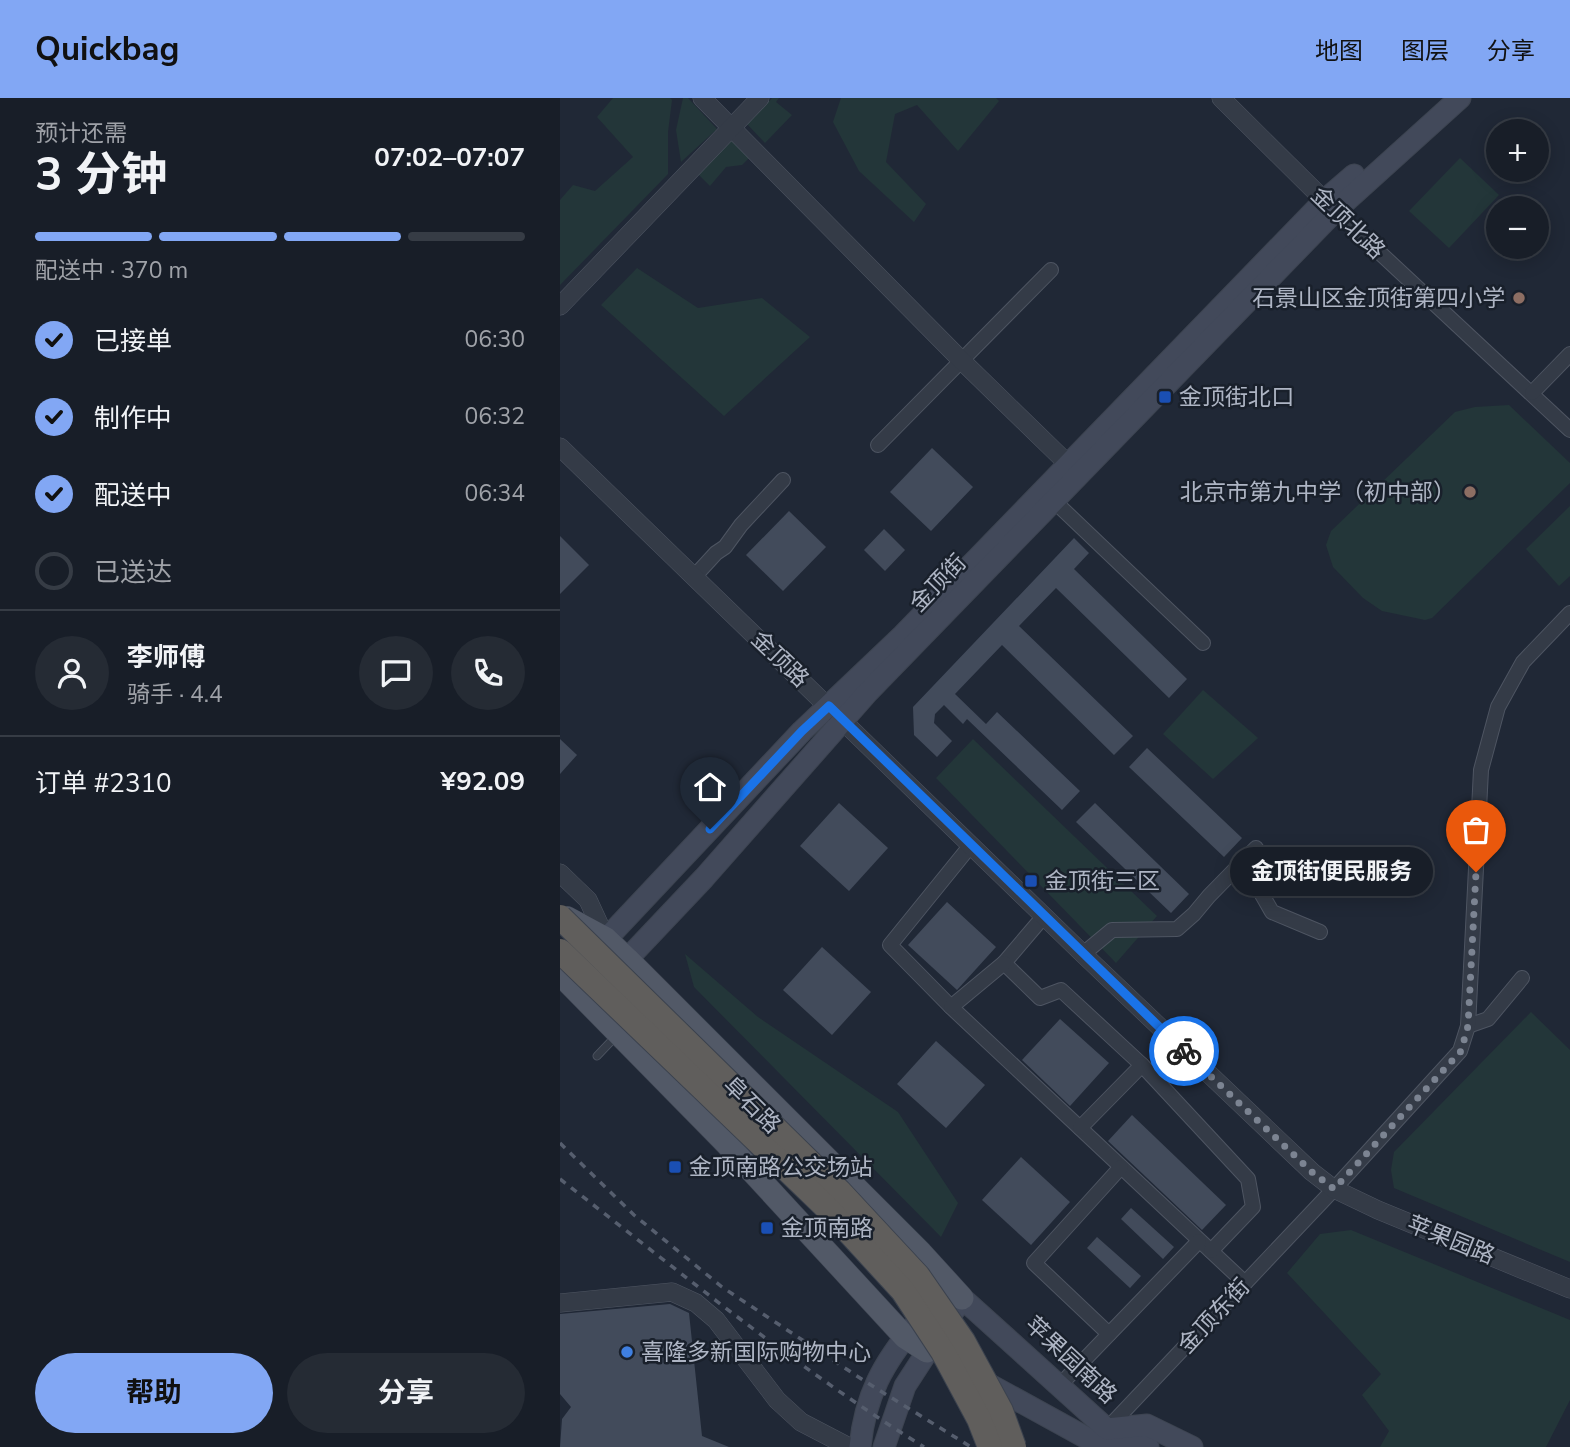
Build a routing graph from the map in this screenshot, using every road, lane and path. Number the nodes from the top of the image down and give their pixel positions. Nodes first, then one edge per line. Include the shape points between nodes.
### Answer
1 (702, 98) edge
2 (760, 98) edge
3 (1221, 98) edge
4 (1439, 98) edge
5 (1460, 98) edge
6 (732, 127) junction
7 (1330, 206) junction
8 (1051, 270) dead end
9 (560, 306) edge
10 (1570, 354) edge
11 (961, 360) junction
12 (1532, 393) junction
13 (1570, 430) edge
14 (878, 445) dead end
15 (560, 447) edge
16 (1069, 465) junction
17 (783, 480) dead end
18 (1054, 501) junction
19 (694, 577) junction
20 (1570, 613) edge
21 (1203, 642) dead end
22 (836, 713) junction
23 (971, 845) junction
24 (560, 873) edge
25 (560, 900) edge
26 (560, 911) edge
27 (1044, 916) junction
28 (560, 917) edge
29 (1320, 932) dead end
30 (560, 951) edge
31 (613, 953) junction
32 (1083, 954) junction
33 (1004, 963) junction
34 (563, 975) edge
35 (1522, 978) dead end
36 (668, 999) junction
37 (587, 1001) junction
38 (951, 1007) junction
39 (1468, 1026) junction
40 (623, 1037) junction
41 (597, 1056) dead end
42 (1142, 1065) junction
43 (1080, 1128) junction
44 (1121, 1167) junction
45 (1334, 1189) junction
46 (1199, 1241) junction
47 (1210, 1251) junction
48 (1245, 1283) junction
49 (1570, 1289) edge
50 (956, 1291) junction
51 (560, 1303) edge
52 (1109, 1334) junction
53 (905, 1337) junction
54 (927, 1351) junction
55 (1060, 1385) junction
56 (1101, 1436) junction
57 (849, 1447) edge
58 (860, 1447) edge
59 (884, 1447) edge
60 (990, 1447) edge
61 (1014, 1447) edge
62 (1148, 1447) edge
63 (1192, 1447) edge

1 - 6 street
2 - 6 street
3 - 7 street, 金顶北路
4 - 7 main road
5 - 7 main road
6 - 9 street
6 - 11 street
7 - 12 street, 金顶北路
7 - 16 main road, 金顶街
7 - 18 main road, 金顶街
8 - 11 street
10 - 12 street
11 - 14 street
11 - 16 street
12 - 13 street, 金顶北路
15 - 19 street, 金顶路
16 - 22 main road, 金顶街 via 903,635
17 - 19 street
18 - 21 street
18 - 22 main road, 金顶街 via 868,692
19 - 22 street, 金顶路
20 - 39 street, 金顶东街 via 1523,662 1498,707 1481,770
22 - 23 street, 金顶路
22 - 31 main road, 金顶街 via 704,878
22 - 31 main road, 金顶街 via 802,731
23 - 27 street, 金顶路
23 - 38 street via 890,945
24 - 31 street via 588,900
25 - 31 highway, bridge
26 - 31 main road
27 - 32 street, 金顶路
27 - 33 street
28 - 31 highway, 阜石路, bridge
29 - 32 street via 1272,912 1252,866 1256,848 1177,929 1112,930
30 - 60 highway, 阜石路, bridge via 826,1207 903,1291 943,1352
31 - 34 main road, 金顶街
31 - 36 main road
31 - 37 main road, 金顶街
31 - 61 highway, 阜石路, bridge via 918,1276 963,1341 1001,1411
32 - 45 street, 金顶路
33 - 38 street
33 - 42 street via 1040,998 1060,990
34 - 37 main road
35 - 39 street via 1488,1019
36 - 40 street
36 - 50 main road
37 - 40 main road
38 - 43 street
39 - 45 street, 金顶东街 via 1461,1051
40 - 41 lane
40 - 53 main road
42 - 43 street
42 - 47 street via 1248,1179 1253,1207
43 - 44 street
44 - 46 street
44 - 52 street via 1034,1263
45 - 48 street, 金顶东街
45 - 49 street, 苹果园路
46 - 47 street
46 - 52 street
47 - 48 street
48 - 56 street, 金顶东街
50 - 53 main road
50 - 54 main road
50 - 55 main road, 苹果园南路
51 - 57 street via 672,1292 696,1303 716,1320 777,1400 801,1422
52 - 55 street
53 - 54 main road
53 - 58 main road via 879,1374 867,1406
54 - 56 main road, 苹果园南路
54 - 59 main road via 905,1386
55 - 56 main road, 苹果园南路
56 - 62 main road, 苹果园南路
56 - 63 main road, 苹果园南路 via 1147,1425

